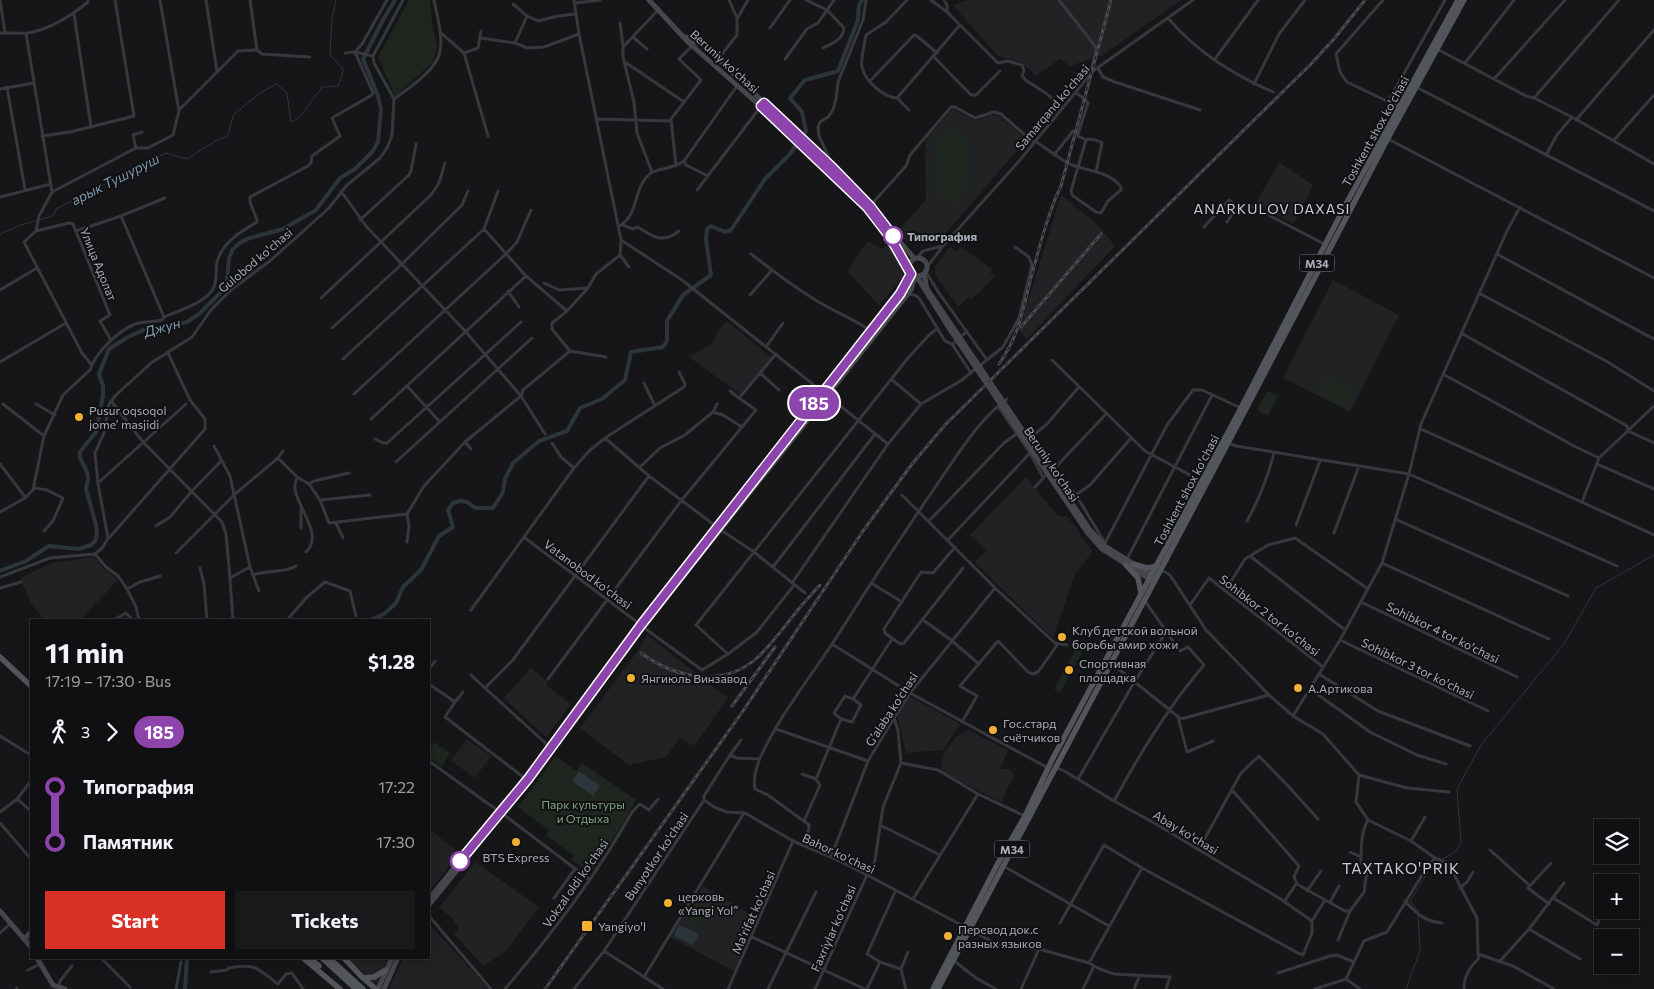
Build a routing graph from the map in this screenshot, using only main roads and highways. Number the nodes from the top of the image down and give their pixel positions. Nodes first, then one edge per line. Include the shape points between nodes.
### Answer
1 (649, 0) edge
2 (653, 0) edge
3 (1458, 0) edge
4 (1464, 0) edge
5 (659, 10) junction
6 (700, 44) junction
7 (691, 46) junction
8 (1426, 64) junction
9 (724, 65) junction
10 (720, 71) junction
11 (762, 105) junction
12 (832, 169) junction
13 (916, 258) junction
14 (908, 268) junction
15 (926, 271) junction
16 (914, 275) junction
17 (909, 292) junction
18 (925, 293) junction
19 (951, 327) junction
20 (825, 394) junction
21 (1128, 563) junction
22 (1159, 568) junction
23 (1153, 578) junction
24 (1142, 598) junction
25 (1116, 648) junction
26 (0, 657) edge
27 (30, 685) edge
28 (552, 749) junction
29 (1051, 768) junction
30 (502, 813) junction
31 (1000, 864) junction
32 (430, 897) edge
33 (430, 904) edge
34 (0, 911) edge
35 (967, 929) junction
36 (30, 933) edge
37 (25, 938) junction
38 (30, 946) edge
39 (38, 959) edge
40 (304, 959) edge
41 (310, 959) edge
42 (323, 959) edge
43 (330, 959) edge
44 (341, 959) edge
45 (345, 959) edge
46 (392, 959) edge
47 (398, 959) edge
48 (386, 970) junction
49 (363, 978) junction
50 (58, 988) edge
51 (65, 989) edge
52 (340, 989) edge
53 (345, 989) edge
54 (356, 989) edge
55 (363, 989) edge
56 (370, 989) edge
57 (377, 989) edge
58 (384, 989) edge
59 (933, 989) edge
60 (938, 989) edge

1 - 5 main road, Beruniy ko'chasi
2 - 5 main road, Beruniy ko'chasi
3 - 8 main road, Toshkent shox ko'chasi / M34
4 - 8 main road, Toshkent shox ko'chasi / M34
5 - 6 main road, Beruniy ko'chasi via 686,37
5 - 7 main road, Beruniy ko'chasi
6 - 7 main road
6 - 9 main road, Beruniy ko'chasi
7 - 10 main road, Beruniy ko'chasi
8 - 22 main road, Toshkent shox ko'chasi / M34
8 - 22 main road, Toshkent shox ko'chasi / M34 via 1346,204
9 - 10 main road via 725,71
9 - 11 main road, Beruniy ko'chasi
10 - 11 main road, Beruniy ko'chasi
11 - 12 main road, Beruniy ko'chasi
12 - 13 main road, Beruniy ko'chasi
12 - 14 main road, Beruniy ko'chasi via 867,207
13 - 14 main road
13 - 15 main road, Beruniy ko'chasi via 925,262
14 - 16 main road, Beruniy ko'chasi
15 - 16 main road
15 - 19 main road, Beruniy ko'chasi via 927,289
16 - 17 main road
16 - 18 main road, Beruniy ko'chasi
16 - 20 main road
17 - 18 main road via 918,290
17 - 20 main road
18 - 19 main road, Beruniy ko'chasi
19 - 21 main road, Beruniy ko'chasi via 1101,545
20 - 28 main road via 642,626
21 - 22 main road
21 - 23 main road, Beruniy ko'chasi
21 - 24 main road via 1140,580
22 - 23 main road, Toshkent shox ko'chasi / M34
23 - 24 main road, Toshkent shox ko'chasi / M34
24 - 25 main road, Toshkent shox ko'chasi / M34
25 - 29 main road, Toshkent shox ko'chasi / M34
25 - 29 main road, Toshkent shox ko'chasi / M34 via 1111,663
26 - 27 main road
28 - 30 main road
28 - 30 main road
29 - 31 main road, Toshkent shox ko'chasi / M34
29 - 31 main road, Toshkent shox ko'chasi / M34 via 1030,818
30 - 32 main road
30 - 33 main road
31 - 35 main road, Toshkent shox ko'chasi / M34
34 - 37 main road
35 - 59 main road, Toshkent shox ko'chasi / M34
35 - 60 main road, Toshkent shox ko'chasi / M34
36 - 37 main road
37 - 38 main road
39 - 50 main road
40 - 52 main road
41 - 53 main road
42 - 54 main road
43 - 55 main road
44 - 56 main road
45 - 49 main road
46 - 48 main road
47 - 58 main road
48 - 49 main road via 374,977
48 - 57 main road
49 - 57 main road
50 - 51 main road

